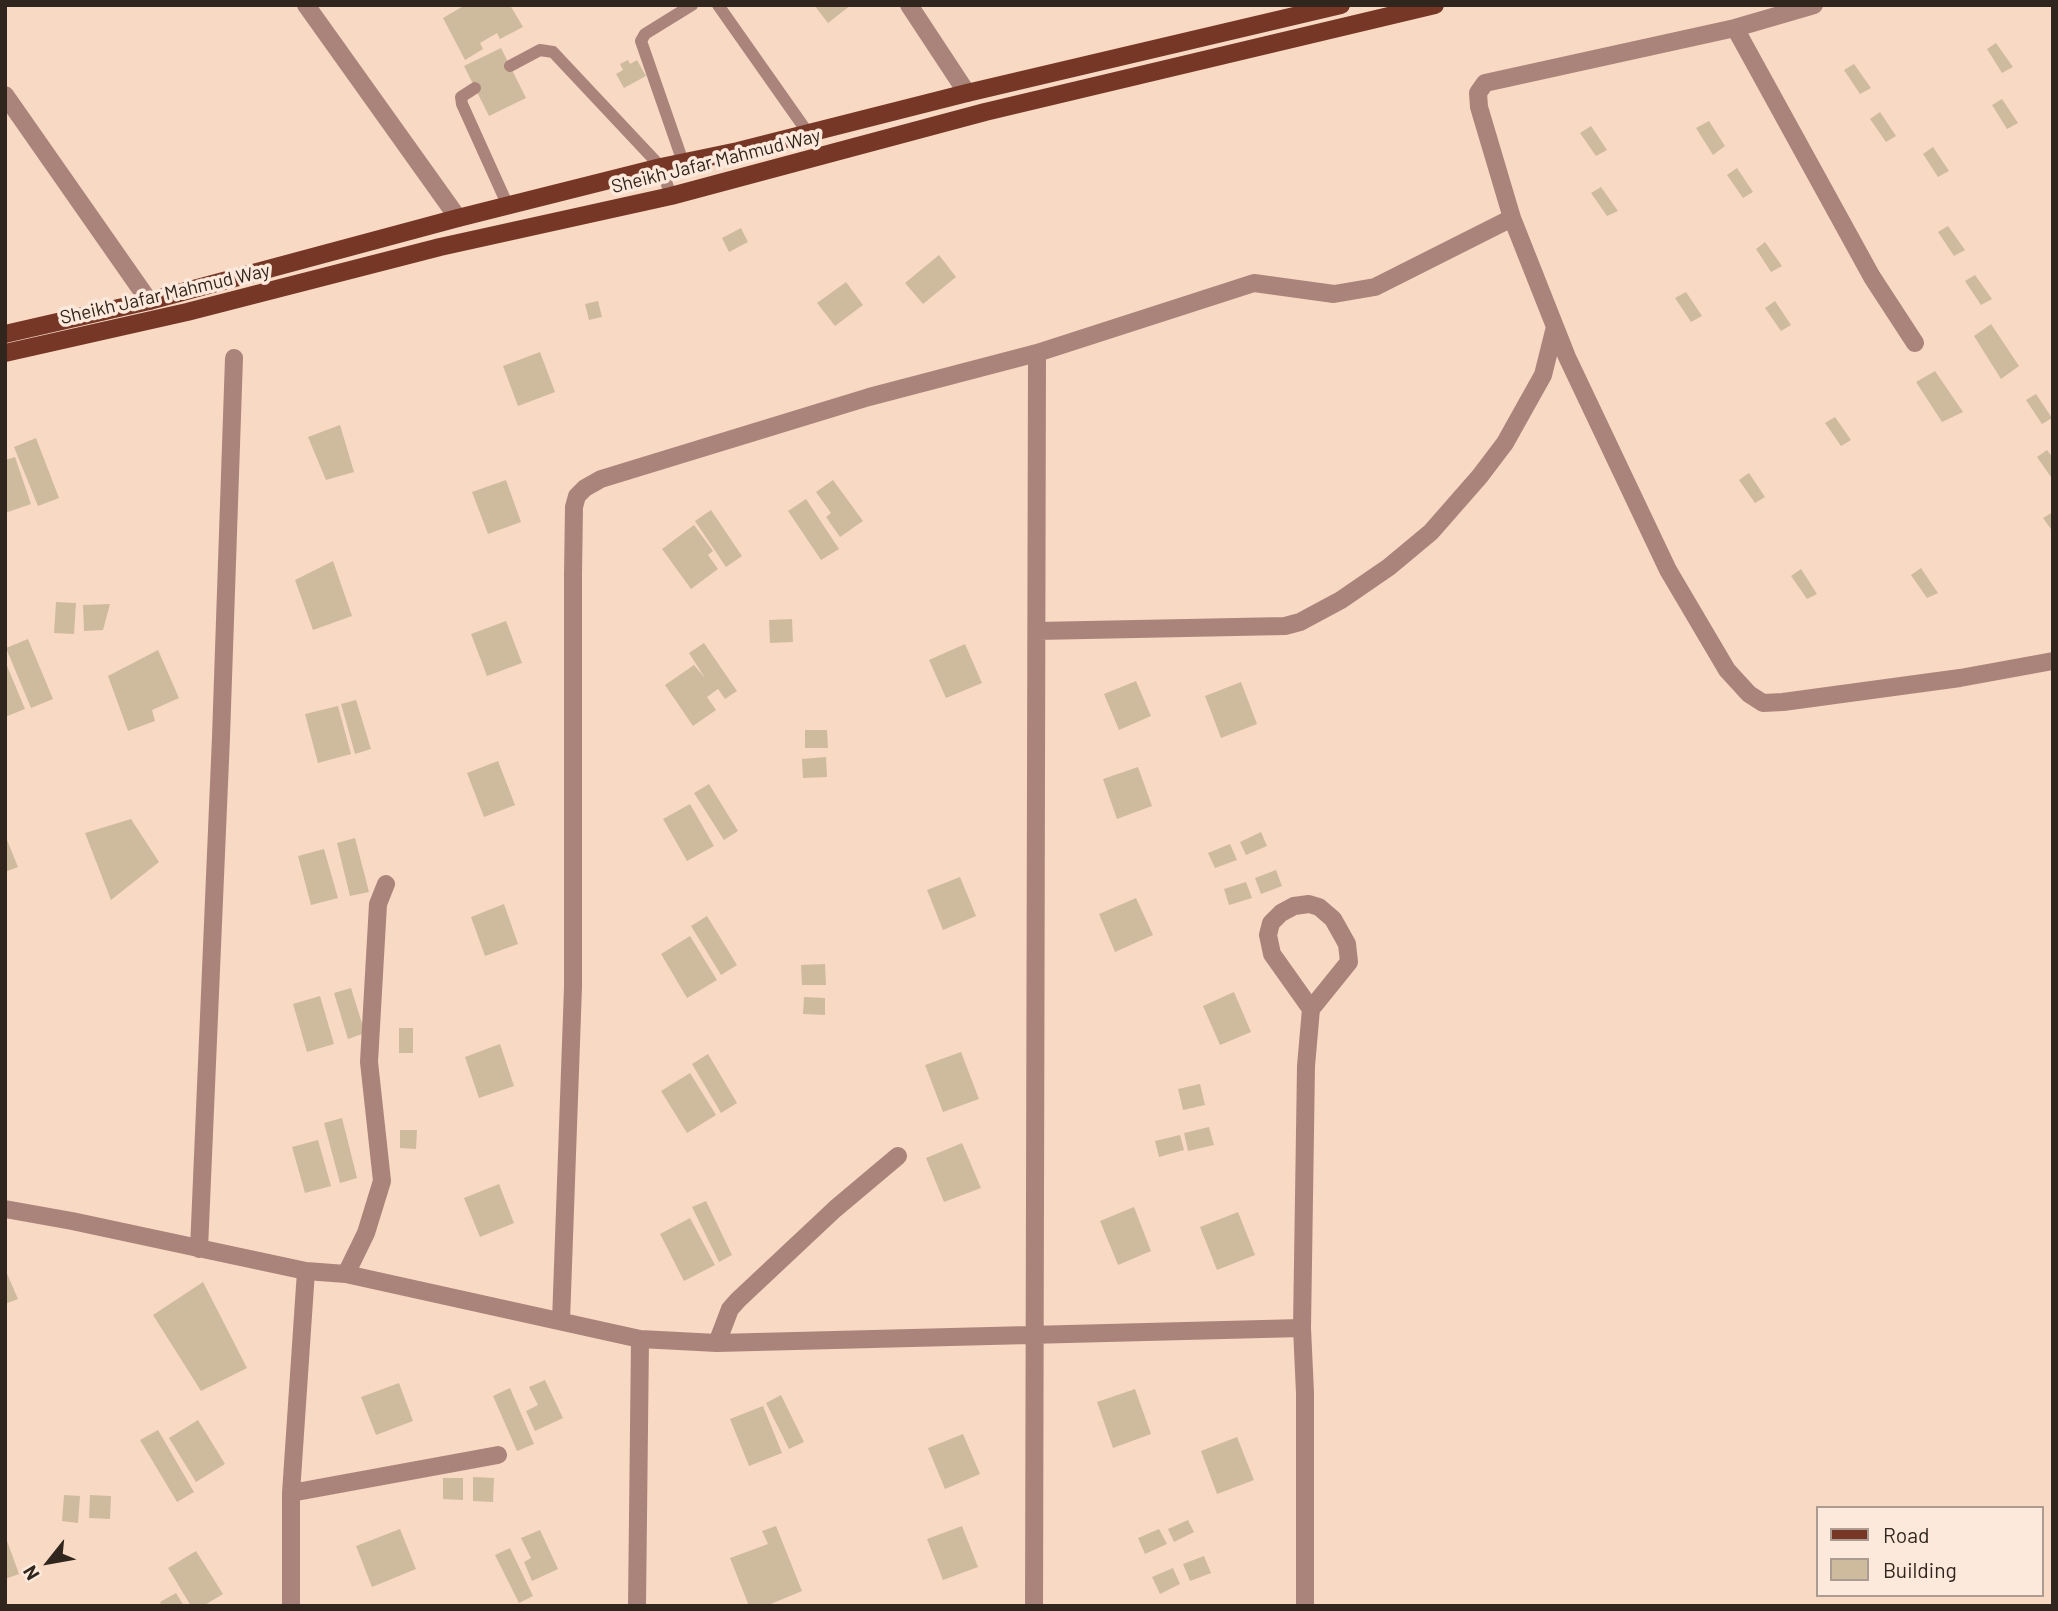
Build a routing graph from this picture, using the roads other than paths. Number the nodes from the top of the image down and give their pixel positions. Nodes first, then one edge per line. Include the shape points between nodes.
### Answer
1 (306, 5) edge
2 (692, 5) edge
3 (718, 5) edge
4 (909, 5) edge
5 (1341, 5) edge
6 (1436, 5) edge
7 (1814, 5) edge
8 (1735, 27) junction
9 (510, 65) dead end
10 (475, 88) dead end
11 (967, 93) junction
12 (5, 95) edge
13 (808, 133) junction
14 (683, 162) junction
15 (661, 167) junction
16 (671, 196) junction
17 (508, 206) junction
18 (458, 218) junction
19 (1511, 218) junction
20 (149, 301) junction
21 (1555, 327) junction
22 (5, 334) edge
23 (1915, 343) dead end
24 (1037, 353) junction
25 (5, 354) edge
26 (234, 358) dead end
27 (1037, 631) junction
28 (2053, 661) edge
29 (386, 884) dead end
30 (1311, 1009) junction
31 (898, 1156) dead end
32 (5, 1209) edge
33 (199, 1249) junction
34 (306, 1271) junction
35 (346, 1274) junction
36 (561, 1321) junction
37 (1302, 1328) junction
38 (1036, 1334) junction
39 (640, 1339) junction
40 (717, 1343) junction
41 (499, 1455) dead end
42 (291, 1493) junction
43 (291, 1606) edge
44 (637, 1606) edge
45 (1034, 1606) edge
46 (1305, 1606) edge

1 - 18 street
2 - 14 lane via 640,41
3 - 13 lane
4 - 11 street
5 - 11 main road, Sheikh Jafar Mahmud Way
6 - 16 main road, Sheikh Jafar Mahmud Way via 985,112
7 - 8 street
8 - 19 street via 1485,83 1478,93 1479,107
8 - 23 street via 1872,277
9 - 15 lane via 540,50 553,52
10 - 17 lane via 461,97 461,104
11 - 13 main road, Sheikh Jafar Mahmud Way
12 - 20 street
13 - 14 main road, Sheikh Jafar Mahmud Way
14 - 15 main road, Sheikh Jafar Mahmud Way
15 - 16 lane
15 - 17 main road, Sheikh Jafar Mahmud Way
16 - 25 main road, Sheikh Jafar Mahmud Way via 440,247
17 - 18 main road, Sheikh Jafar Mahmud Way
18 - 20 main road, Sheikh Jafar Mahmud Way
19 - 21 street
19 - 24 street via 1374,287 1334,294 1254,283
20 - 22 main road, Sheikh Jafar Mahmud Way
21 - 27 street via 1543,375 1505,443 1480,476 1431,532 1341,600 1285,626
21 - 28 street via 1668,570 1727,670 1749,694 1763,703 1783,702
24 - 27 street
24 - 36 street via 869,397 601,479 577,496 573,987
26 - 33 street
27 - 38 street
29 - 35 street via 379,904 369,1062 382,1181 366,1233
30 - 30 street via 1349,962 1347,944 1333,919 1310,904 1281,913 1271,923 1268,935 1277,964
30 - 37 street
31 - 40 street via 738,1300
32 - 33 street
33 - 34 street
34 - 35 street
34 - 42 street
35 - 36 street
36 - 39 street
37 - 38 street
37 - 46 street
38 - 40 street
38 - 45 street
39 - 40 street
39 - 44 street
41 - 42 street
42 - 43 street

